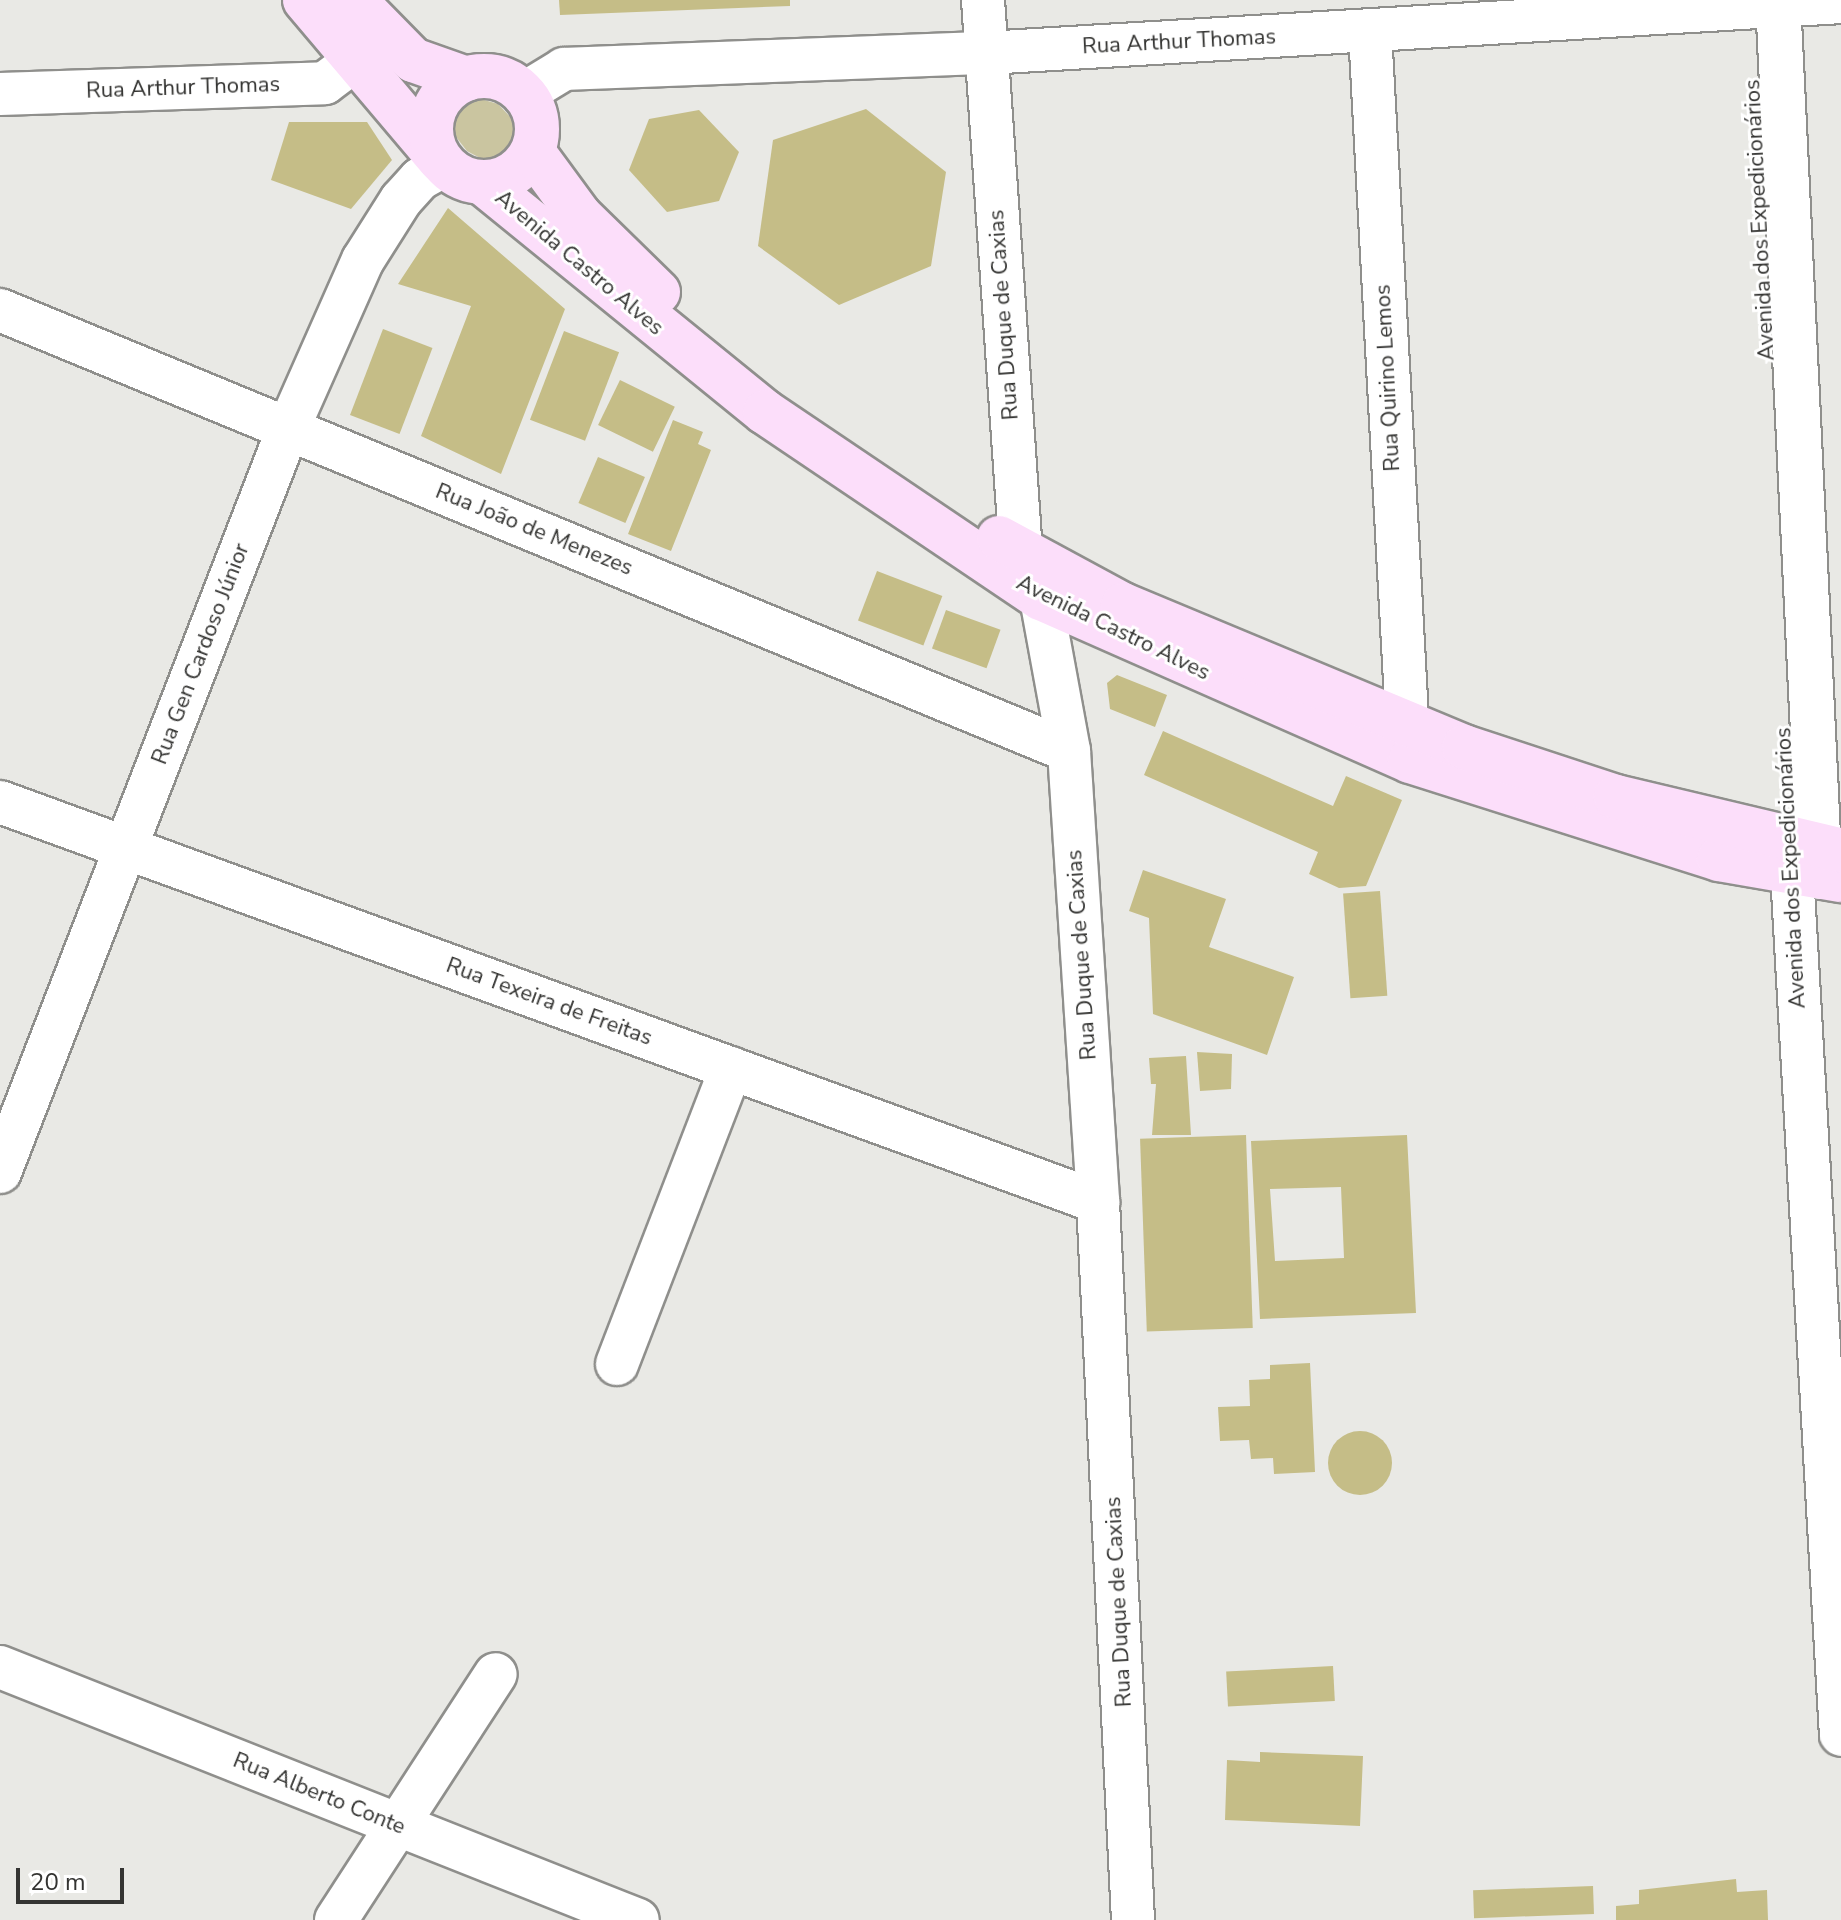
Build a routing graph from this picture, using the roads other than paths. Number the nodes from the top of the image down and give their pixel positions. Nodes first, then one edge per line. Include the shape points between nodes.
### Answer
1 (305, 0) edge
2 (354, 0) edge
3 (983, 0) edge
4 (1841, 2) edge
5 (1763, 3) edge
6 (1370, 31) junction
7 (986, 53) junction
8 (357, 59) junction
9 (467, 79) junction
10 (0, 94) edge
11 (523, 94) junction
12 (533, 152) junction
13 (464, 174) junction
14 (0, 310) edge
15 (774, 401) junction
16 (288, 429) junction
17 (1021, 553) junction
18 (1041, 598) junction
19 (1408, 743) junction
20 (1069, 751) junction
21 (0, 802) edge
22 (126, 848) junction
23 (1817, 862) edge
24 (731, 1068) junction
25 (0, 1172) edge
26 (1098, 1202) junction
27 (1828, 1222) edge
28 (1841, 1293) edge
29 (617, 1364) dead end
30 (0, 1667) edge
31 (496, 1674) dead end
32 (1841, 1735) edge
33 (397, 1826) junction
34 (1133, 1919) edge
35 (336, 1920) edge
36 (638, 1920) edge

1 - 8 main road, Avenida Castro Alves
2 - 9 main road via 413,60
3 - 7 street, Rua Duque de Caxias
4 - 5 street, Rua Arthur Thomas
5 - 6 street, Rua Arthur Thomas
5 - 23 street, Avenida dos Expedicionários via 1788,497
6 - 7 street, Rua Arthur Thomas
6 - 19 street, Rua Quirino Lemos
7 - 11 street, Rua Arthur Thomas via 564,69
7 - 17 street, Rua Duque de Caxias
8 - 10 street, Rua Arthur Thomas via 325,83
8 - 13 main road, Avenida Castro Alves
9 - 11 main road via 488,76
9 - 13 main road via 449,89 434,116 434,147
11 - 12 main road via 538,132
12 - 13 main road via 503,180
12 - 15 main road, Avenida Castro Alves via 615,255
13 - 15 main road, Avenida Castro Alves
13 - 16 street, Rua Gen Cardoso Júnior via 420,179 373,238
14 - 16 street, Rua João de Menezes
15 - 17 main road, Avenida Castro Alves
15 - 18 main road, Avenida Castro Alves
16 - 20 street, Rua João de Menezes
16 - 22 street, Rua Gen Cardoso Júnior
17 - 18 street, Rua Duque de Caxias
17 - 19 main road, Avenida Castro Alves
18 - 19 main road, Avenida Castro Alves
18 - 20 street, Rua Duque de Caxias
19 - 23 main road, Avenida Castro Alves via 1616,797
20 - 26 street, Rua Duque de Caxias
21 - 22 street, Rua Texeira de Freitas
22 - 24 street, Rua Texeira de Freitas
22 - 25 street, Rua Gen Cardoso Júnior
23 - 27 street, Avenida dos Expedicionários
24 - 26 street, Rua Texeira de Freitas
24 - 29 street
26 - 34 street, Rua Duque de Caxias
27 - 28 street, Avenida dos Expedicionários
27 - 32 street, Avenida dos Expedicionários
30 - 33 street, Rua Alberto Conte
31 - 33 street
33 - 35 street
33 - 36 street, Rua Alberto Conte

